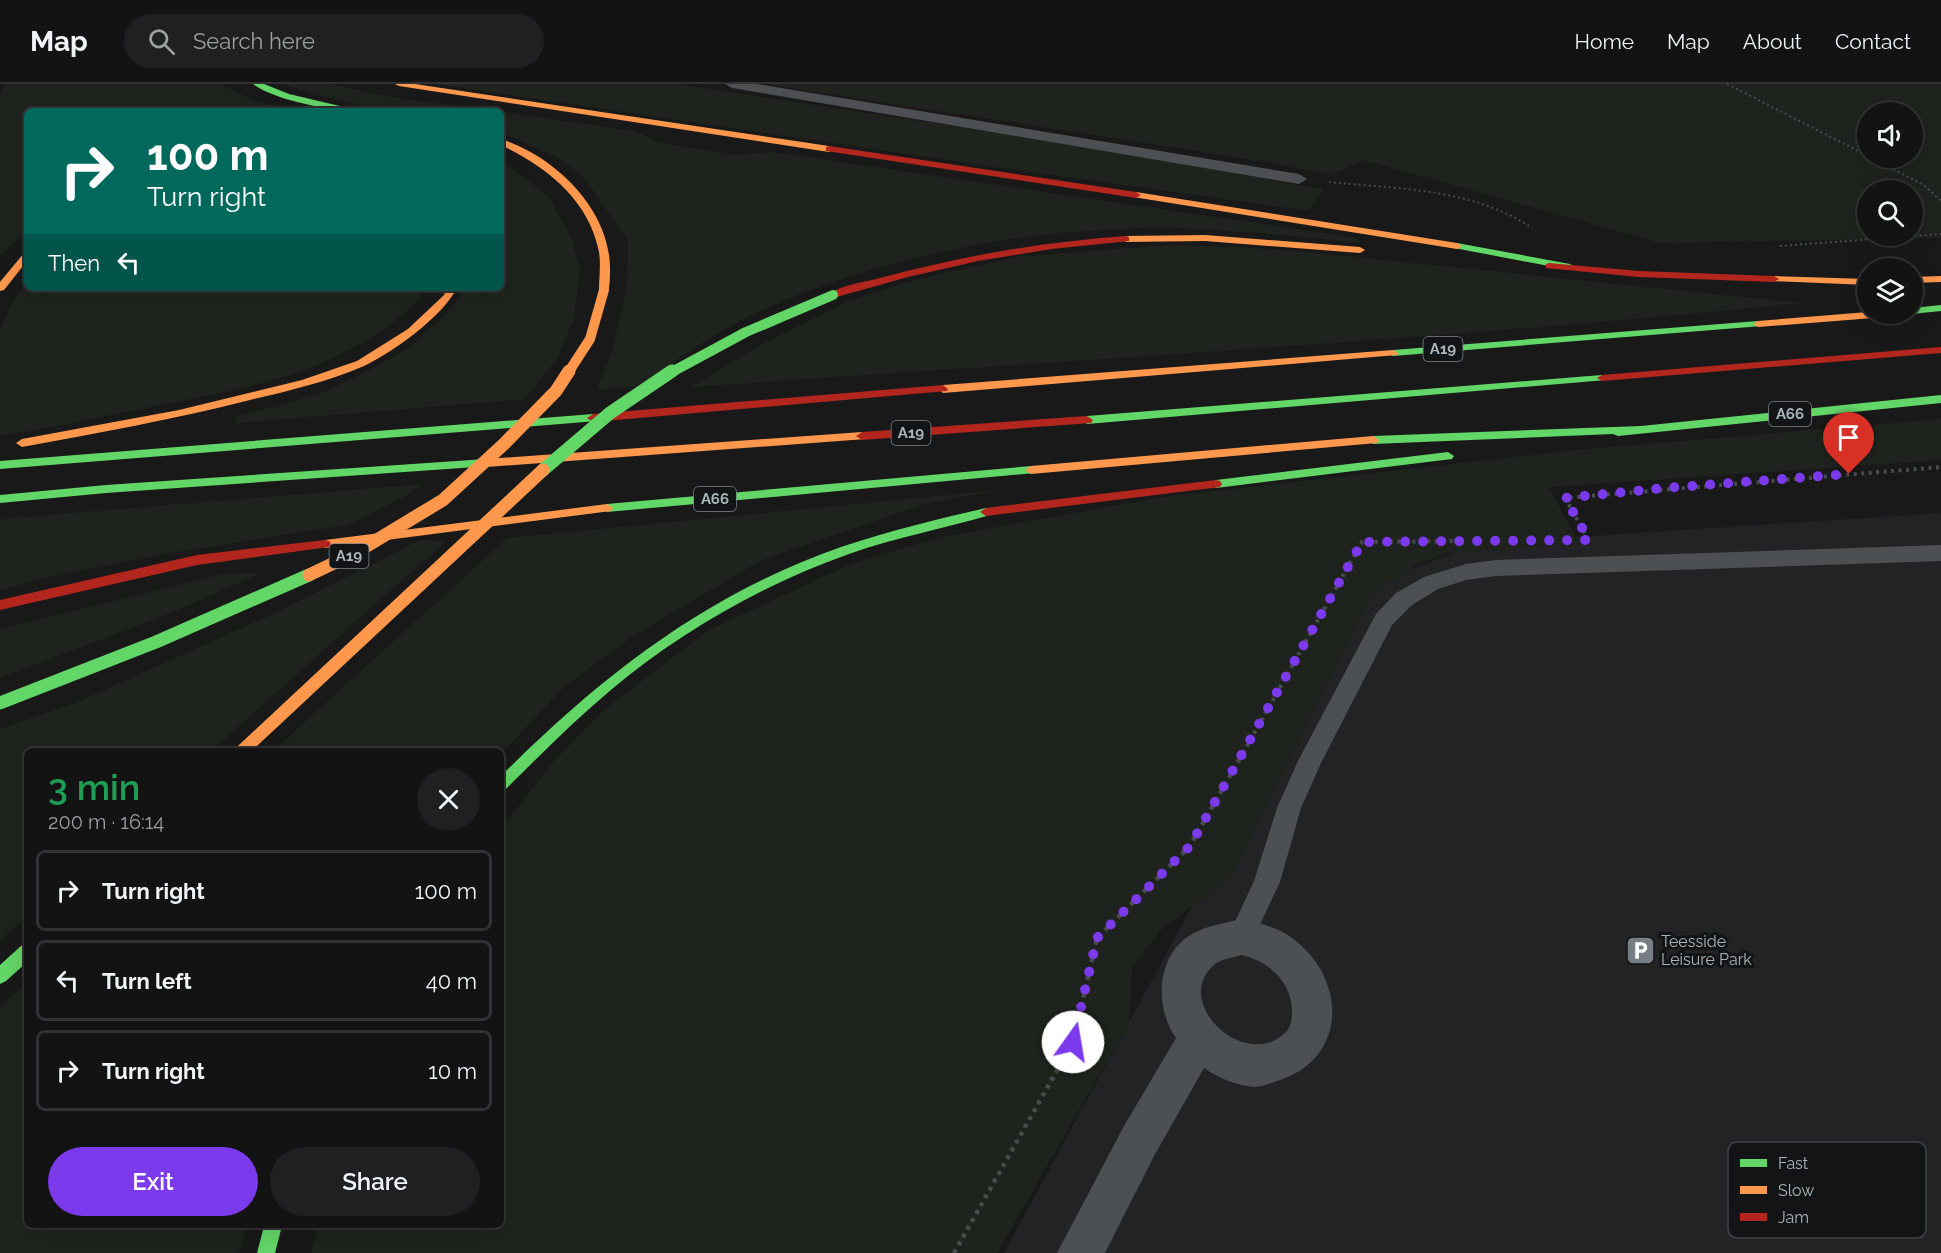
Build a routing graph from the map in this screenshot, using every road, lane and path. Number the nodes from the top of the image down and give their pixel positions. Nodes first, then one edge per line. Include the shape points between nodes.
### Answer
1 (256, 84) edge
2 (399, 84) edge
3 (732, 84) edge
4 (1727, 84) edge
5 (343, 108) edge
6 (504, 144) edge
7 (1857, 151) edge
8 (1891, 168) edge
9 (1299, 179) joint
10 (1941, 201) edge
11 (1539, 234) dead end
12 (1941, 234) edge
13 (1769, 247) dead end
14 (1376, 251) dead end
15 (1432, 256) dead end
16 (24, 259) edge
17 (1570, 267) junction
18 (1941, 279) edge
19 (1923, 280) edge
20 (1857, 282) edge
21 (0, 288) edge
22 (450, 291) edge
23 (1941, 308) edge
24 (1923, 310) edge
25 (1857, 316) edge
26 (1941, 350) edge
27 (1941, 399) edge
28 (1639, 429) junction
29 (11, 444) dead end
30 (1501, 448) dead end
31 (1467, 453) dead end
32 (0, 465) edge
33 (1941, 467) edge
34 (0, 499) edge
35 (1458, 541) dead end
36 (1941, 553) edge
37 (1604, 564) junction
38 (0, 605) edge
39 (0, 703) edge
40 (245, 748) edge
41 (504, 782) edge
42 (1241, 937) junction
43 (24, 954) edge
44 (0, 976) edge
45 (1198, 1039) junction
46 (272, 1228) edge
47 (266, 1253) edge
48 (954, 1253) edge
49 (1080, 1253) edge

1 - 5 highway via 287,96
2 - 17 highway via 1390,234
3 - 9 lane
4 - 7 path
6 - 39 highway, A19, bridge via 547,167 570,187 592,216 604,250 604,290 590,339 556,391 443,500 357,552 115,660
8 - 10 path via 1924,185
9 - 11 path via 1470,199 1523,220
12 - 13 path
14 - 40 highway, bridge via 1206,238 1087,242 970,257 901,274 833,295 769,321 697,357 610,413 528,482
15 - 17 highway
16 - 21 highway
17 - 20 highway via 1639,274
18 - 19 highway
22 - 29 highway via 412,331 361,363 305,383 247,399
23 - 24 highway
25 - 32 highway, A19
26 - 34 highway, A19 via 1041,424
27 - 28 highway, A66
28 - 30 highway, A66
28 - 38 highway, A66 via 1378,440 627,506 197,560
31 - 41 highway via 985,512 916,527 848,548 781,575 715,609 650,650 588,699
33 - 37 path via 1565,498
35 - 48 path via 1362,542 1190,846 1097,938 1073,1042
36 - 37 lane
37 - 42 lane via 1466,572 1431,583 1404,599 1384,620 1310,761 1289,808 1268,882
42 - 45 street via 1220,939 1202,947 1180,979 1186,1020
42 - 45 street via 1279,950 1306,981 1313,1000 1313,1019 1307,1037 1295,1052 1278,1062 1258,1066 1236,1063
43 - 44 highway
45 - 49 street
46 - 47 highway

